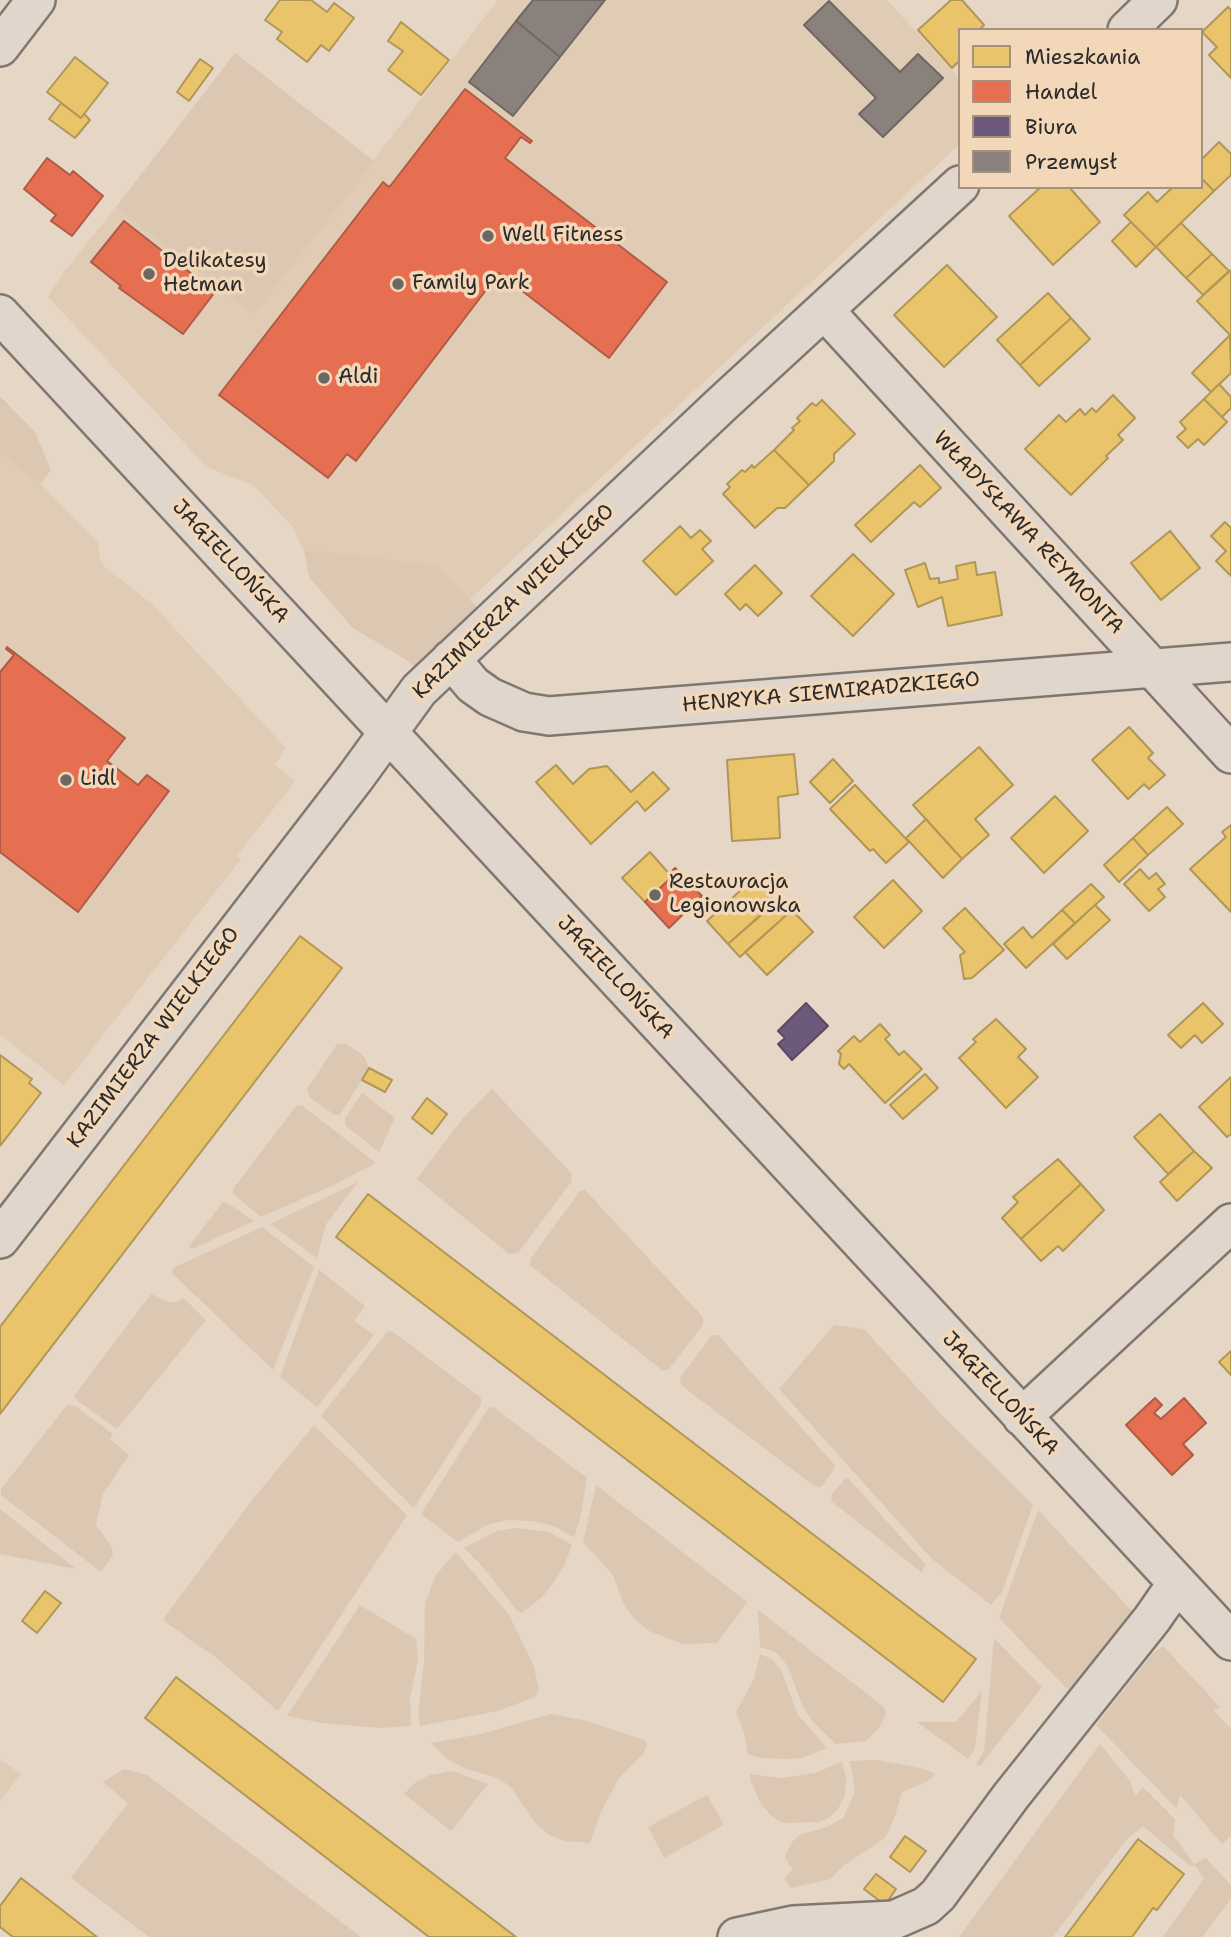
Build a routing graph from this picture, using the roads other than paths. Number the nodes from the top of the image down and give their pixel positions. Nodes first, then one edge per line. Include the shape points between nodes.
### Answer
1 (36, 0) edge
2 (1158, 0) edge
3 (1128, 28) edge
4 (0, 47) edge
5 (958, 187) edge
6 (825, 311) junction
7 (0, 314) edge
8 (451, 659) junction
9 (1231, 662) edge
10 (1150, 667) junction
11 (387, 732) junction
12 (1231, 754) edge
13 (1231, 1223) edge
14 (0, 1239) edge
15 (1022, 1417) junction
16 (1178, 1583) junction
17 (1231, 1641) edge
18 (737, 1937) edge

1 - 4 street
2 - 3 street
5 - 6 street, KAZIMIERZA WIELKIEGO
6 - 8 street, KAZIMIERZA WIELKIEGO
6 - 10 street, WŁADYSŁAWA REYMONTA
7 - 11 street, JAGIELLOŃSKA
8 - 10 street, HENRYKA SIEMIRADZKIEGO via 473,685 498,701 549,716
8 - 11 street, KAZIMIERZA WIELKIEGO via 419,690
9 - 10 street, HENRYKA SIEMIRADZKIEGO
10 - 12 street, WŁADYSŁAWA REYMONTA
11 - 14 street, KAZIMIERZA WIELKIEGO
11 - 15 street, JAGIELLOŃSKA
13 - 15 street
15 - 16 street, JAGIELLOŃSKA
16 - 17 street, JAGIELLOŃSKA
16 - 18 street via 926,1906 894,1920 793,1925

